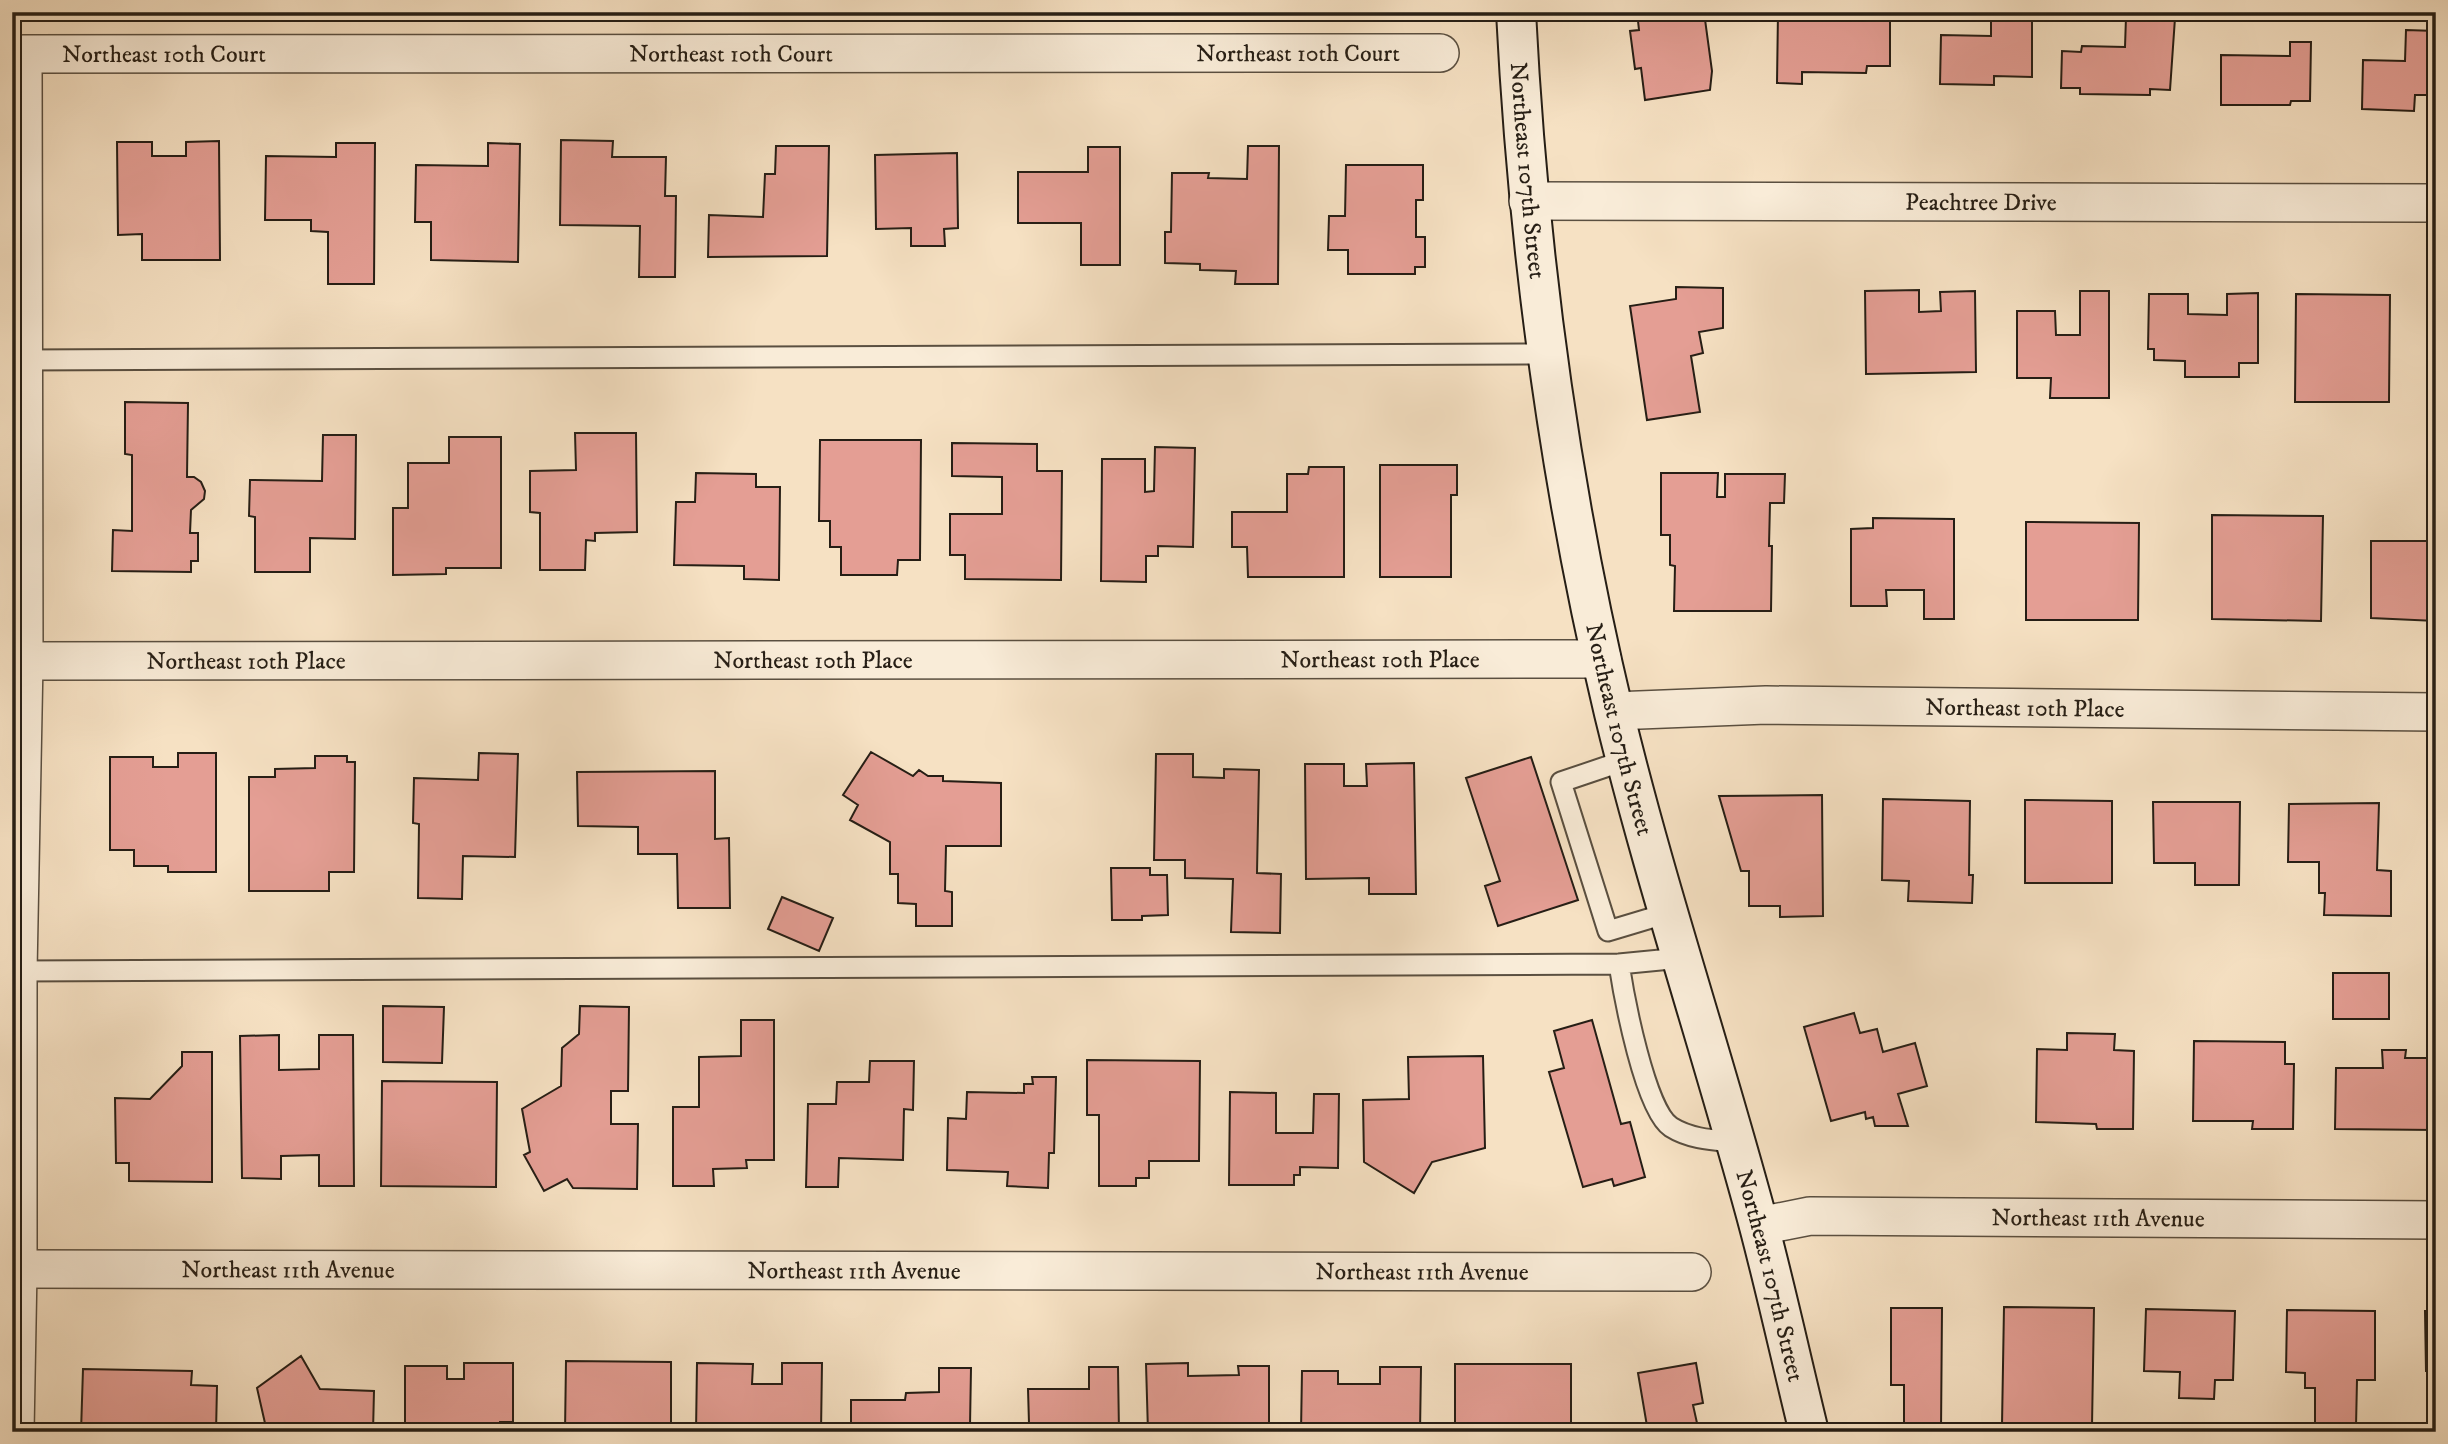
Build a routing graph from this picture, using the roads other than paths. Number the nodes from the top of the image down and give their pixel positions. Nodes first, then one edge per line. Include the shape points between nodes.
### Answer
1 (1516, 12) edge
2 (1440, 53) dead end
3 (1528, 201) junction
4 (2436, 203) edge
5 (1546, 354) junction
6 (22, 360) junction
7 (1602, 659) junction
8 (24, 661) junction
9 (1614, 711) junction
10 (2436, 712) edge
11 (1626, 760) junction
12 (1668, 913) junction
13 (1681, 958) junction
14 (1619, 964) junction
15 (18, 971) junction
16 (1734, 1142) junction
17 (2436, 1220) edge
18 (1759, 1226) junction
19 (19, 1269) junction
20 (1692, 1272) dead end
21 (15, 1432) edge
22 (1809, 1432) edge

1 - 3 street, Northeast 107th Street
2 - 6 street, Northeast 10th Court via 23,54
3 - 4 street, Peachtree Drive
3 - 5 street, Northeast 107th Street
5 - 6 lane
5 - 7 street, Northeast 107th Street
6 - 8 street
7 - 8 street, Northeast 10th Place
7 - 9 street, Northeast 107th Street
8 - 15 street
9 - 10 street, Northeast 10th Place via 1766,705
9 - 11 street, Northeast 107th Street
11 - 12 street, Northeast 107th Street
11 - 12 lane via 1562,782 1608,931
12 - 13 street, Northeast 107th Street
13 - 14 lane
13 - 16 street, Northeast 107th Street
14 - 15 lane
14 - 16 lane via 1624,1003 1651,1099 1669,1127 1696,1138
15 - 19 street
16 - 18 street, Northeast 107th Street
17 - 18 street, Northeast 11th Avenue via 1810,1216
18 - 22 street, Northeast 107th Street
19 - 20 street, Northeast 11th Avenue
19 - 21 street

